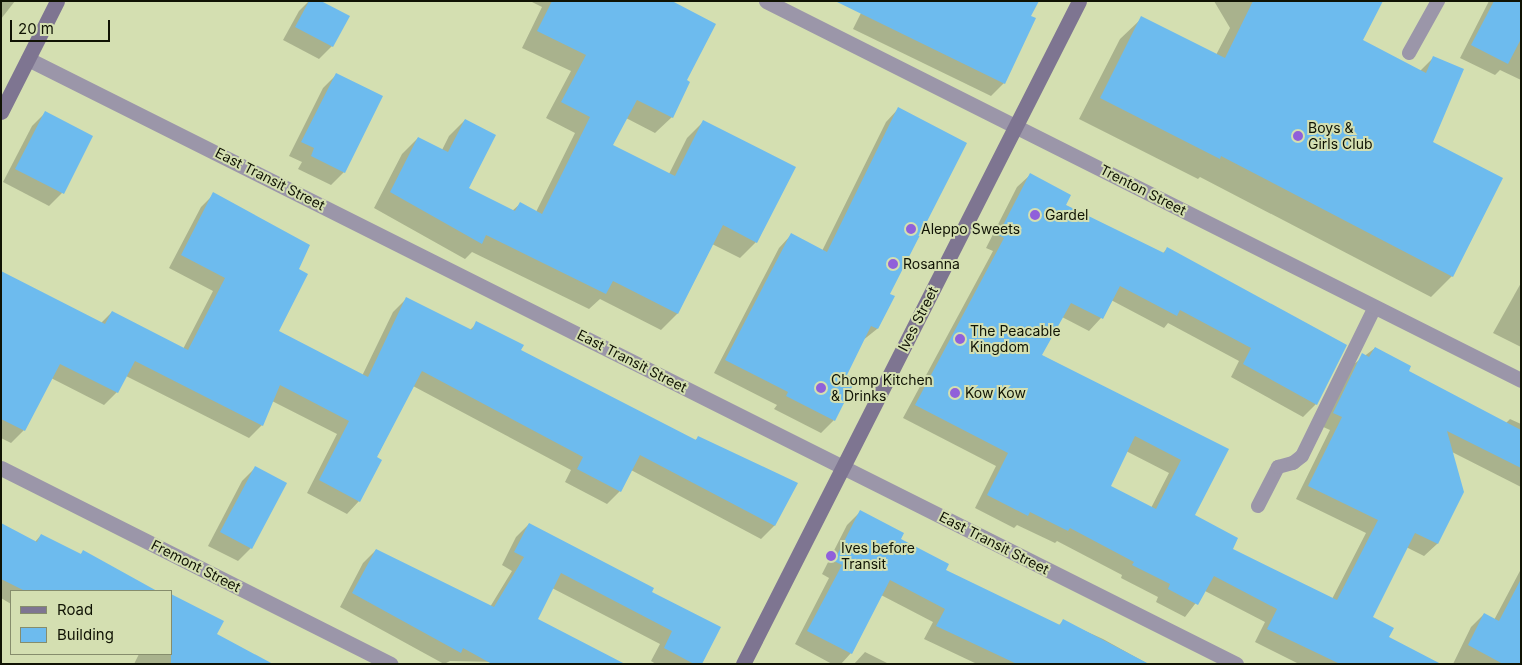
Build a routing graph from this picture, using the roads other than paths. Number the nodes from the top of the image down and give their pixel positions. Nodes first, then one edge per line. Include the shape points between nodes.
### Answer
1 (57, 1) edge
2 (766, 1) edge
3 (1079, 1) edge
4 (1438, 1) edge
5 (1410, 53) dead end
6 (28, 59) junction
7 (1, 112) edge
8 (1016, 126) junction
9 (1374, 307) junction
10 (1521, 380) edge
11 (843, 466) junction
12 (1, 468) edge
13 (1258, 506) dead end
14 (391, 664) edge
15 (743, 664) edge
16 (1236, 664) edge

1 - 6 street
2 - 8 street, Trenton Street
3 - 8 street, Ives Street
4 - 5 lane
6 - 7 street
6 - 11 street, East Transit Street
8 - 9 street, Trenton Street
8 - 11 street, Ives Street
9 - 10 street, Trenton Street
9 - 13 lane via 1302,456 1293,463 1278,467
11 - 15 street, Ives Street
11 - 16 street, East Transit Street
12 - 14 street, Fremont Street

